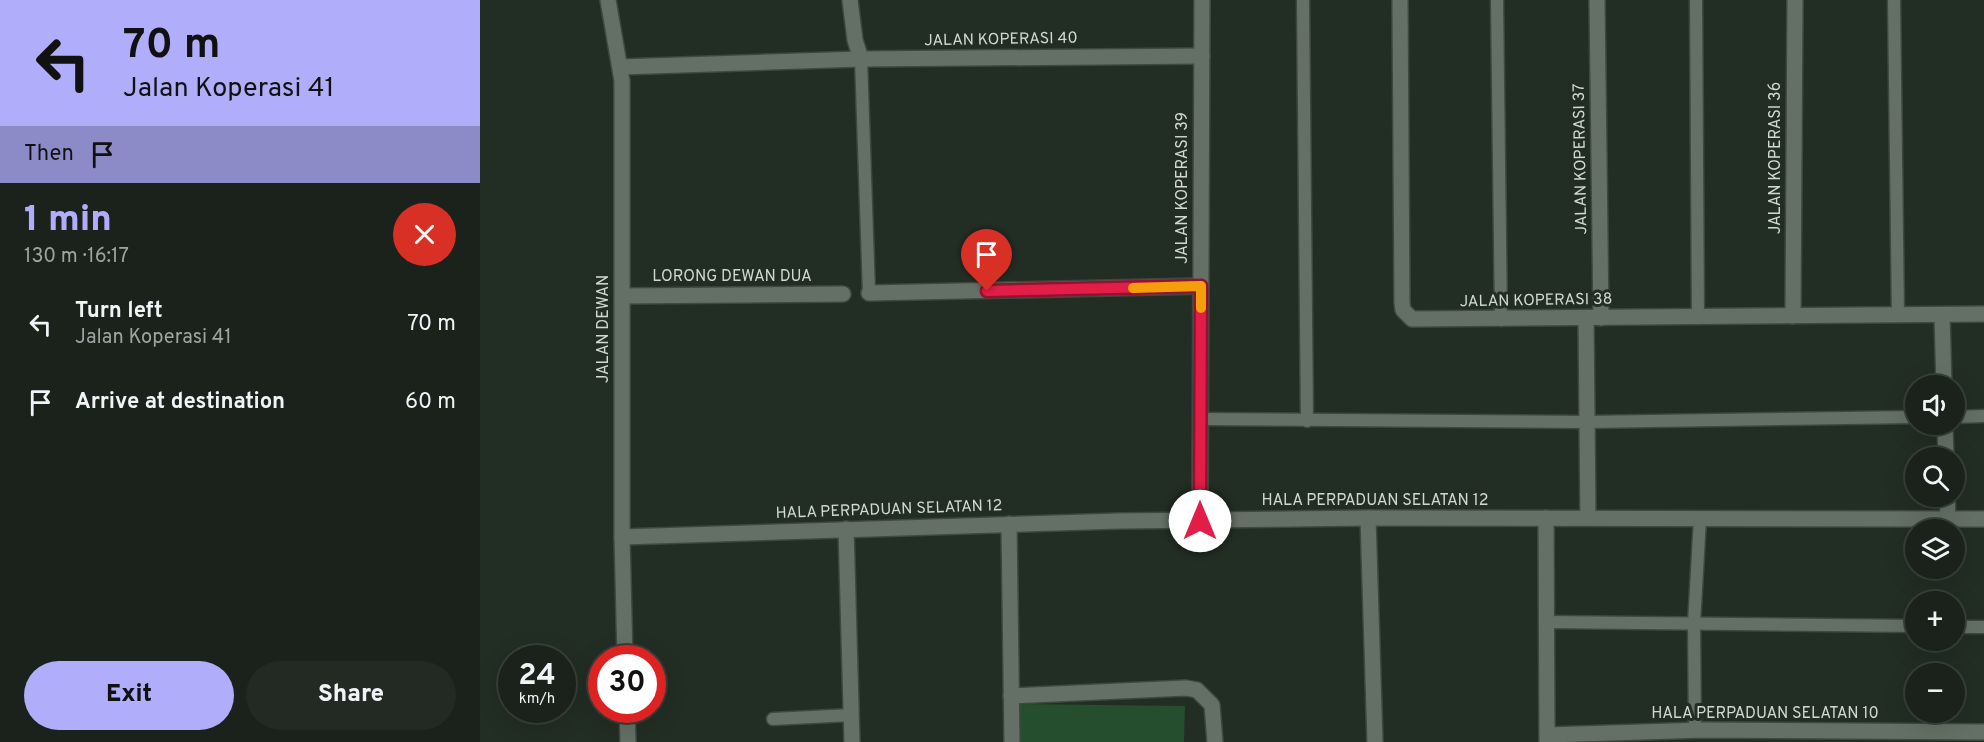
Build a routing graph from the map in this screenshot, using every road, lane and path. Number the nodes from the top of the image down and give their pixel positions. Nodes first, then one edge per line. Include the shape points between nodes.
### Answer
1 (608, 0) edge
2 (850, 0) edge
3 (1202, 0) edge
4 (1303, 0) edge
5 (1400, 0) edge
6 (1497, 0) edge
7 (1597, 0) edge
8 (1696, 0) edge
9 (1795, 0) edge
10 (1894, 0) edge
11 (1202, 56) junction
12 (861, 59) junction
13 (620, 67) junction
14 (1201, 286) junction
15 (869, 293) joint
16 (843, 294) dead end
17 (622, 296) junction
18 (1984, 314) edge
19 (1942, 315) junction
20 (1792, 316) junction
21 (1898, 316) junction
22 (1698, 318) junction
23 (1593, 319) junction
24 (1501, 320) junction
25 (1944, 375) edge
26 (1984, 416) edge
27 (1905, 417) edge
28 (1965, 417) edge
29 (1201, 419) junction
30 (1307, 421) junction
31 (1587, 422) junction
32 (1947, 507) edge
33 (1368, 518) junction
34 (1546, 518) junction
35 (1588, 518) junction
36 (1700, 518) junction
37 (1948, 519) joint
38 (1965, 519) edge
39 (1984, 519) edge
40 (1200, 521) junction
41 (1009, 524) junction
42 (846, 529) junction
43 (622, 537) junction
44 (1548, 622) junction
45 (1694, 624) junction
46 (1905, 626) edge
47 (1965, 627) edge
48 (1984, 627) edge
49 (626, 645) edge
50 (1011, 696) junction
51 (851, 715) junction
52 (773, 719) dead end
53 (627, 723) edge
54 (1984, 732) edge
55 (1701, 734) edge
56 (1547, 738) edge
57 (628, 742) edge
58 (852, 742) edge
59 (1012, 742) edge
60 (1215, 742) edge
61 (1375, 742) edge

1 - 13 street, JALAN DEWAN
2 - 12 street
3 - 11 street, JALAN KOPERASI 39
4 - 30 lane
5 - 24 street, JALAN KOPERASI 38 via 1403,310 1419,320
6 - 24 lane
7 - 23 street, JALAN KOPERASI 37
8 - 22 lane
9 - 20 street, JALAN KOPERASI 36
10 - 21 lane
11 - 12 street, JALAN KOPERASI 40
11 - 14 street, JALAN KOPERASI 39
12 - 13 street, JALAN KOPERASI 40
12 - 15 lane
13 - 17 street, JALAN DEWAN
14 - 15 street
14 - 29 street, JALAN KOPERASI 39
16 - 17 street, LORONG DEWAN DUA
17 - 43 street, JALAN DEWAN
18 - 19 street, JALAN KOPERASI 38
19 - 21 street, JALAN KOPERASI 38
19 - 25 street
20 - 21 street, JALAN KOPERASI 38
20 - 22 street, JALAN KOPERASI 38
22 - 23 street, JALAN KOPERASI 38
23 - 24 street, JALAN KOPERASI 38
23 - 31 street, JALAN KOPERASI 37
26 - 28 lane
27 - 31 lane
29 - 30 lane
29 - 40 street, JALAN KOPERASI 39
30 - 31 lane
31 - 35 street, JALAN KOPERASI 37
32 - 37 street
33 - 34 street, HALA PERPADUAN SELATAN 12
33 - 40 street, HALA PERPADUAN SELATAN 12
33 - 61 street
34 - 35 street, HALA PERPADUAN SELATAN 12
34 - 44 street
35 - 36 street, HALA PERPADUAN SELATAN 12
36 - 37 street, HALA PERPADUAN SELATAN 12
36 - 45 lane
38 - 39 street, HALA PERPADUAN SELATAN 12
40 - 41 street, HALA PERPADUAN SELATAN 12
41 - 42 street, HALA PERPADUAN SELATAN 12
41 - 50 street
42 - 43 street, HALA PERPADUAN SELATAN 12
42 - 51 street
43 - 49 street, JALAN DEWAN
44 - 45 lane
44 - 56 street
45 - 46 lane
45 - 55 lane
47 - 48 lane
50 - 59 street
50 - 60 street via 1197,690 1212,705
51 - 52 lane
51 - 58 street
53 - 57 street
54 - 55 street, HALA PERPADUAN SELATAN 10
55 - 56 street, HALA PERPADUAN SELATAN 10

